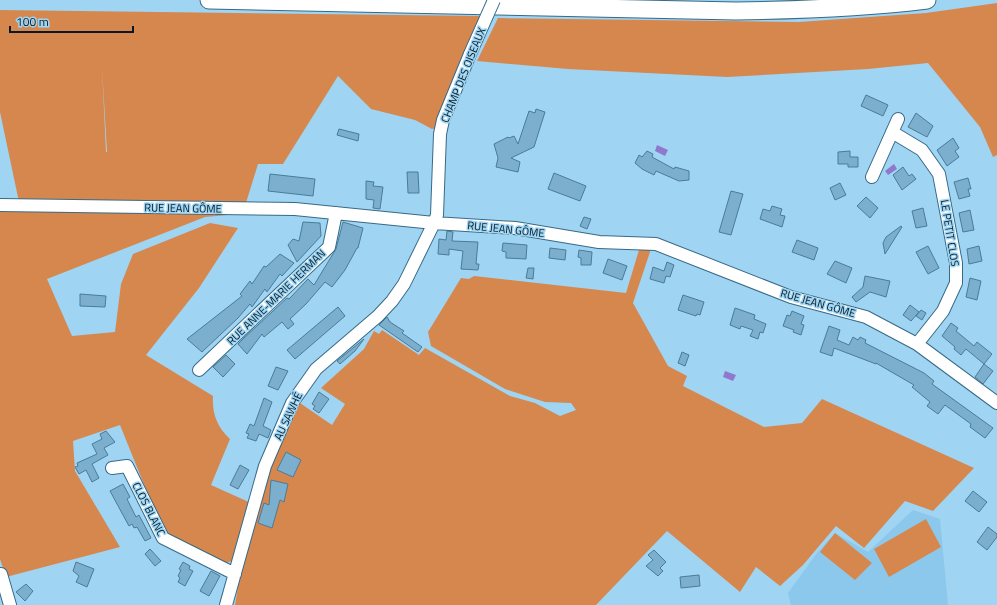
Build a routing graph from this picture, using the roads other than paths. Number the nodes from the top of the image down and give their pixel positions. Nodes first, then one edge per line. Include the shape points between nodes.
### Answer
1 (209, 0) edge
2 (494, 0) edge
3 (927, 0) edge
4 (898, 119) dead end
5 (892, 132) junction
6 (872, 177) dead end
7 (0, 206) edge
8 (336, 213) junction
9 (434, 223) junction
10 (917, 344) junction
11 (199, 370) dead end
12 (997, 403) edge
13 (112, 468) dead end
14 (1, 574) edge
15 (235, 574) junction
16 (10, 605) edge
17 (226, 605) edge

1 - 3 highway via 736,11 812,10
2 - 9 street, CHAMP DES OISEAUX, bridge via 443,120 440,134 437,215
4 - 5 street
5 - 6 street
5 - 10 street, LE PETIT CLOS via 922,150 939,174 956,263 956,283 944,311
7 - 8 street, RUE JEAN GÔME via 296,209
8 - 9 street, RUE JEAN GÔME
8 - 11 street, RUE ANNE-MARIE HERMAN via 328,247
9 - 10 street, RUE JEAN GÔME via 527,229 599,242 656,244 791,297 866,317
9 - 15 street, AU SAWHÉ via 404,284 392,301 316,369 292,402 265,466
10 - 12 street, RUE JEAN GÔME
13 - 15 street, CLOS BLANC via 127,466 162,538
14 - 16 street
15 - 17 street, AU SAWHÉ

